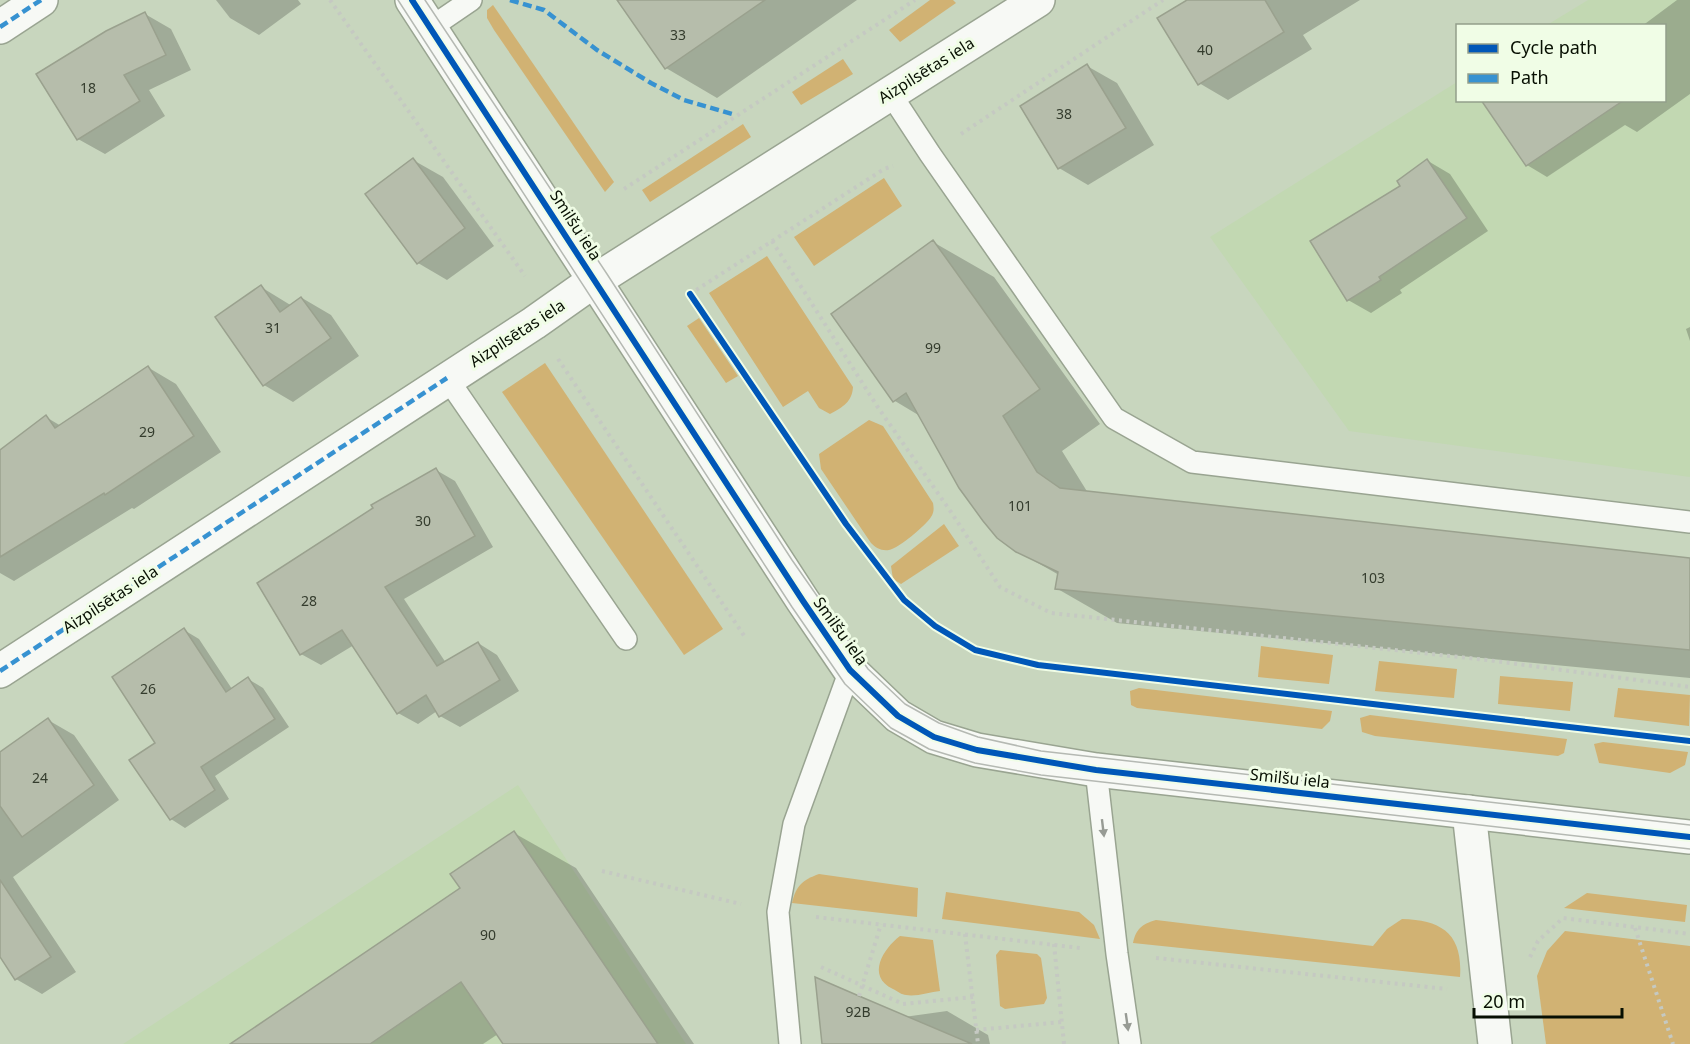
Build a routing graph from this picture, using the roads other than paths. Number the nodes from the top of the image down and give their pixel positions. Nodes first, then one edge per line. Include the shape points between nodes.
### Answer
1 (40, 0) edge
2 (412, 0) edge
3 (471, 0) edge
4 (1038, 0) edge
5 (0, 27) edge
6 (430, 28) junction
7 (890, 93) junction
8 (596, 280) junction
9 (447, 378) junction
10 (1690, 522) edge
11 (626, 639) dead end
12 (850, 670) junction
13 (0, 671) edge
14 (1096, 770) junction
15 (1469, 812) junction
16 (1690, 837) edge
17 (790, 1044) edge
18 (1130, 1044) edge
19 (1495, 1044) edge

1 - 5 street
2 - 6 street, Smilšu iela
3 - 6 lane
4 - 7 street, Aizpilsētas iela
6 - 8 street, Smilšu iela
7 - 8 street, Aizpilsētas iela
7 - 10 lane via 1114,418 1192,462
8 - 9 street, Aizpilsētas iela
8 - 12 street, Smilšu iela
9 - 11 lane
9 - 13 street, Aizpilsētas iela
12 - 14 street, Smilšu iela via 898,716 934,736 976,750
12 - 17 lane via 794,824 778,912
14 - 15 street, Smilšu iela
14 -> 18 lane
15 - 16 street, Smilšu iela
15 - 19 street

